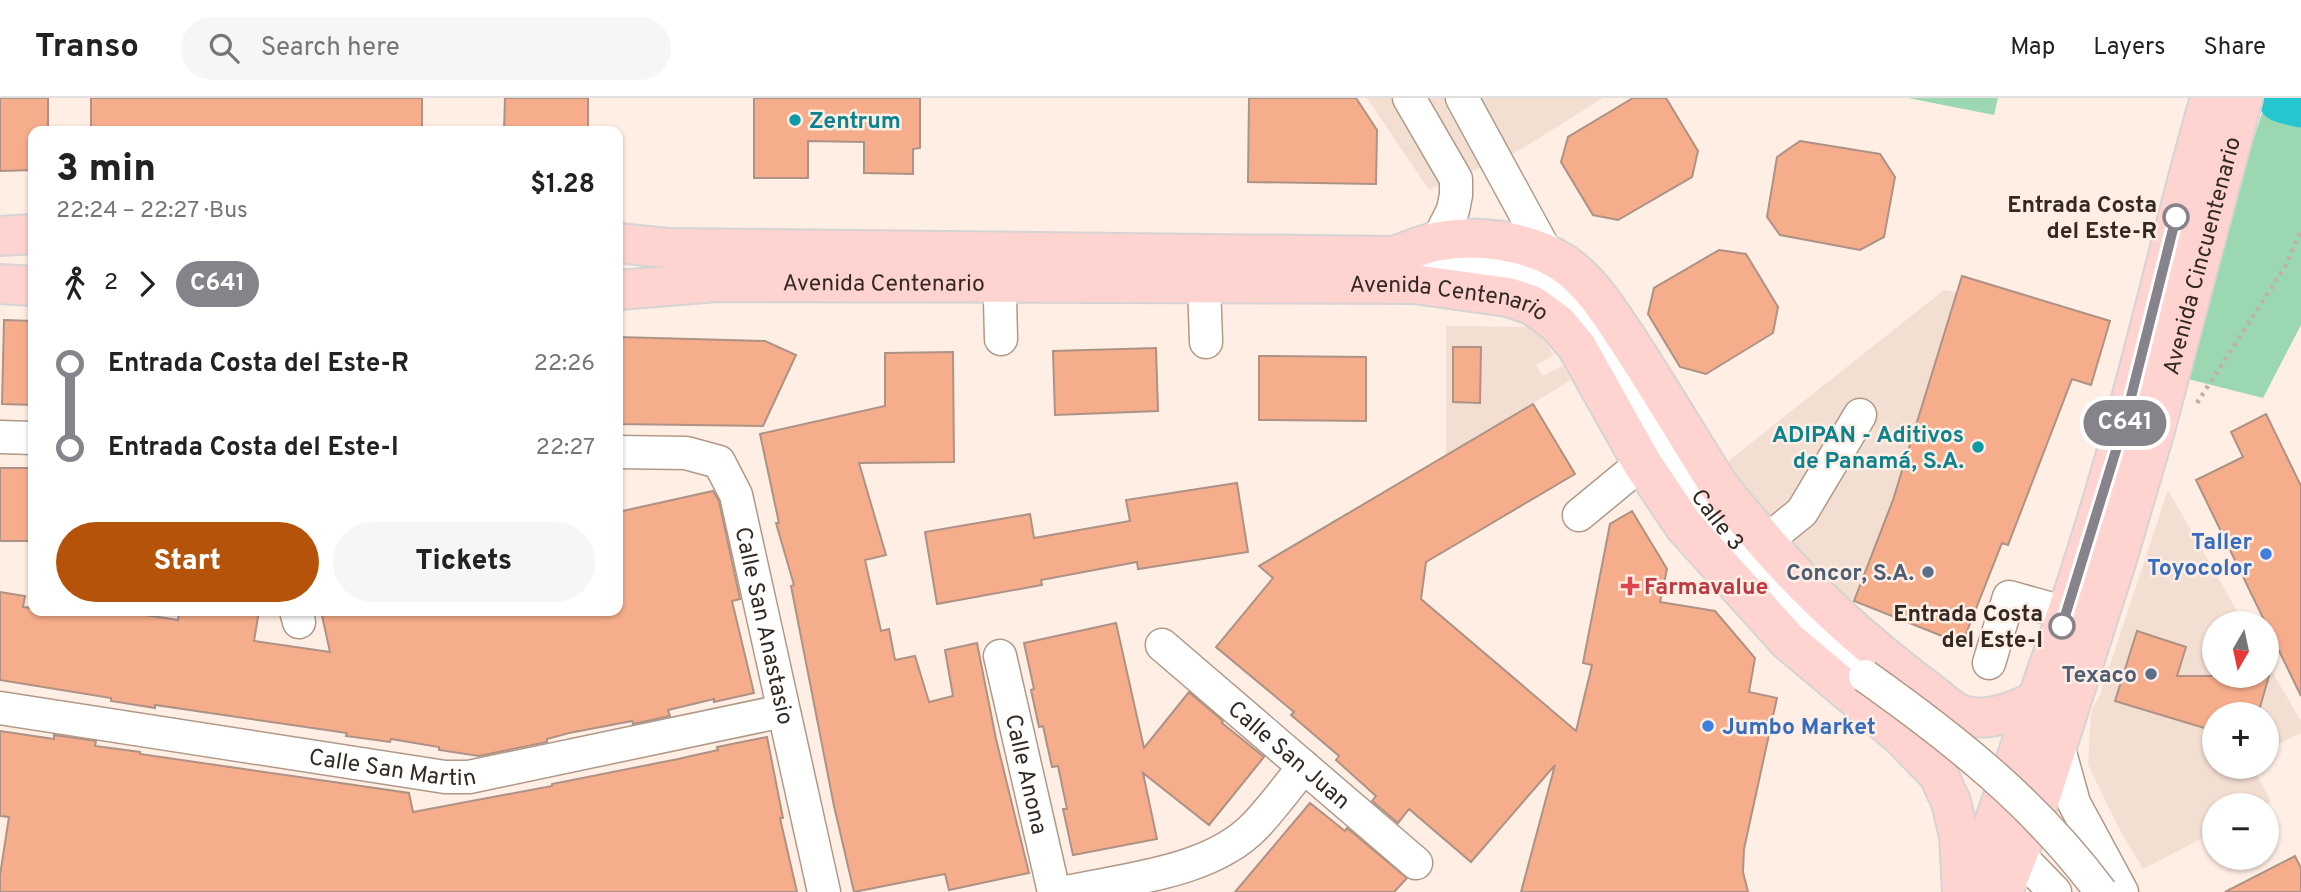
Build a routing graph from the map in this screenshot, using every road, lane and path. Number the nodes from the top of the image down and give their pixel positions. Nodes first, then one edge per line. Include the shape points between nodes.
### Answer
1 (1409, 98) edge
2 (1462, 98) edge
3 (2225, 102) edge
4 (2301, 230) edge
5 (28, 234) edge
6 (0, 236) edge
7 (1437, 242) junction
8 (623, 244) edge
9 (1547, 254) junction
10 (1395, 256) junction
11 (1000, 266) junction
12 (1204, 282) junction
13 (0, 284) edge
14 (28, 286) edge
15 (623, 290) edge
16 (1001, 339) dead end
17 (1206, 342) dead end
18 (2197, 404) dead end
19 (1860, 415) dead end
20 (0, 436) edge
21 (28, 438) edge
22 (623, 452) edge
23 (1642, 463) junction
24 (1579, 515) dead end
25 (1765, 542) junction
26 (2066, 613) junction
27 (1162, 645) dead end
28 (1000, 656) dead end
29 (1989, 663) dead end
30 (2038, 700) junction
31 (0, 708) edge
32 (783, 711) junction
33 (1960, 715) junction
34 (2058, 745) junction
35 (1304, 767) junction
36 (1938, 774) junction
37 (2019, 855) junction
38 (1416, 863) dead end
39 (1115, 887) edge
40 (824, 892) edge
41 (1054, 892) edge
42 (1067, 892) edge
43 (1964, 892) edge
44 (2003, 892) edge
45 (2055, 892) edge
46 (2101, 892) edge
47 (2122, 892) edge

1 - 7 street via 1456,179 1453,209
2 - 9 street
3 - 26 main road, Avenida Cincuentenario via 2182,196 2125,421
3 - 34 main road, Avenida Cincuentenario via 2155,430
4 - 18 path via 2286,265
5 - 6 main road
7 - 9 main road, Avenida Centenario via 1488,240
7 - 10 main road, Avenida Centenario
8 - 11 main road, Avenida Centenario
9 - 25 main road, Avenida Centenario via 1584,280 1699,435 1719,485
10 - 11 main road, Avenida Centenario
10 - 46 street, Calle 3, bridge via 1514,267 1559,289 1581,307 1706,505 1752,562 1864,676 2005,784 2055,834
11 - 12 main road, Avenida Centenario
11 - 15 main road, Avenida Centenario
11 - 16 street
12 - 17 street
12 - 23 main road, Avenida Centenario via 1414,284 1484,292 1532,304 1558,324 1577,347
13 - 14 main road
19 - 25 street via 1801,512
20 - 21 street
22 - 32 street, Calle San Anastasio via 685,453 719,462 736,495
23 - 24 street
23 - 36 main road, Avenida Centenario via 1685,527 1788,641 1901,736
25 - 33 main road, Avenida Centenario via 1858,633
26 - 29 street via 2009,597
26 - 30 main road, Avenida Cincuentenario
27 - 35 street, Calle San Juan
28 - 41 street, Calle Anona
30 - 33 main road via 1998,716
30 - 43 main road, Avenida Cincuentenario via 1986,849
31 - 32 street, Calle San Martin via 445,777 469,776
32 - 40 street, Calle San Anastasio
33 - 36 main road via 1971,725 1976,739 1974,754 1966,766
34 - 37 main road, Avenida Cincuentenario
34 - 47 street via 2074,803
35 - 38 street, Calle San Juan
35 - 39 street via 1255,826 1226,849 1191,865
36 - 43 main road, Avenida Centenario via 1959,836
37 - 44 main road, Avenida Cincuentenario
37 - 45 street
39 - 42 street

